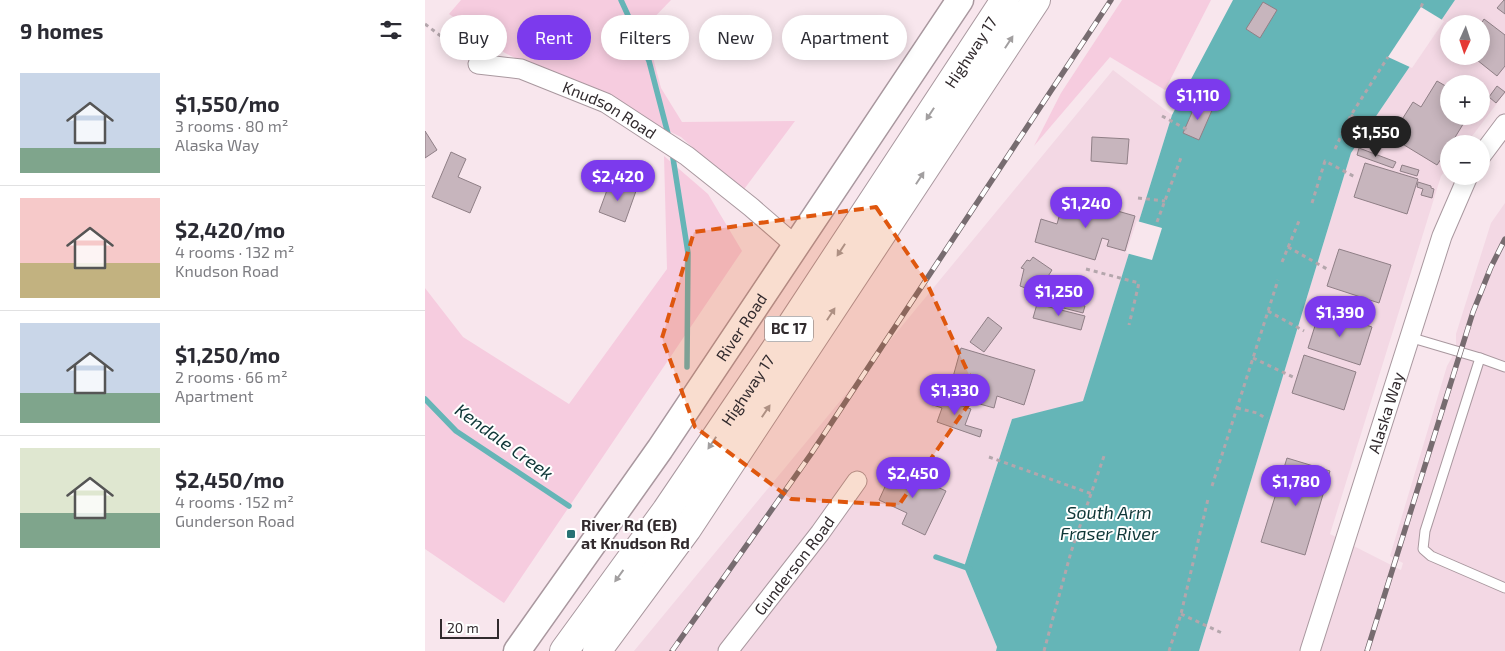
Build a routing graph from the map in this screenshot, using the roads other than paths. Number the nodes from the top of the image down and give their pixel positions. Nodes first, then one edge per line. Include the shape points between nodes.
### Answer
1 (960, 0) edge
2 (1005, 0) edge
3 (1036, 0) edge
4 (476, 60) edge
5 (1505, 124) edge
6 (1490, 144) edge
7 (1464, 185) edge
8 (797, 246) junction
9 (1409, 338) junction
10 (1480, 358) junction
11 (1505, 367) edge
12 (857, 481) dead end
13 (1505, 588) edge
14 (517, 651) edge
15 (564, 651) edge
16 (597, 651) edge
17 (728, 651) edge
18 (1309, 651) edge

1 - 8 street, River Road
2 -> 15 highway, Highway 17 / BC 17 via 666,511
16 -> 3 highway, Highway 17 / BC 17 via 687,529
4 - 8 street, Knudson Road via 521,69 607,103 687,156
5 - 6 street
7 - 9 street, Alaska Way via 1441,236
8 - 14 street, River Road via 660,449
9 - 10 lane
9 - 18 street, Alaska Way
10 - 11 lane
10 - 13 lane via 1425,531 1423,550
12 - 17 street, Gunderson Road via 820,534

